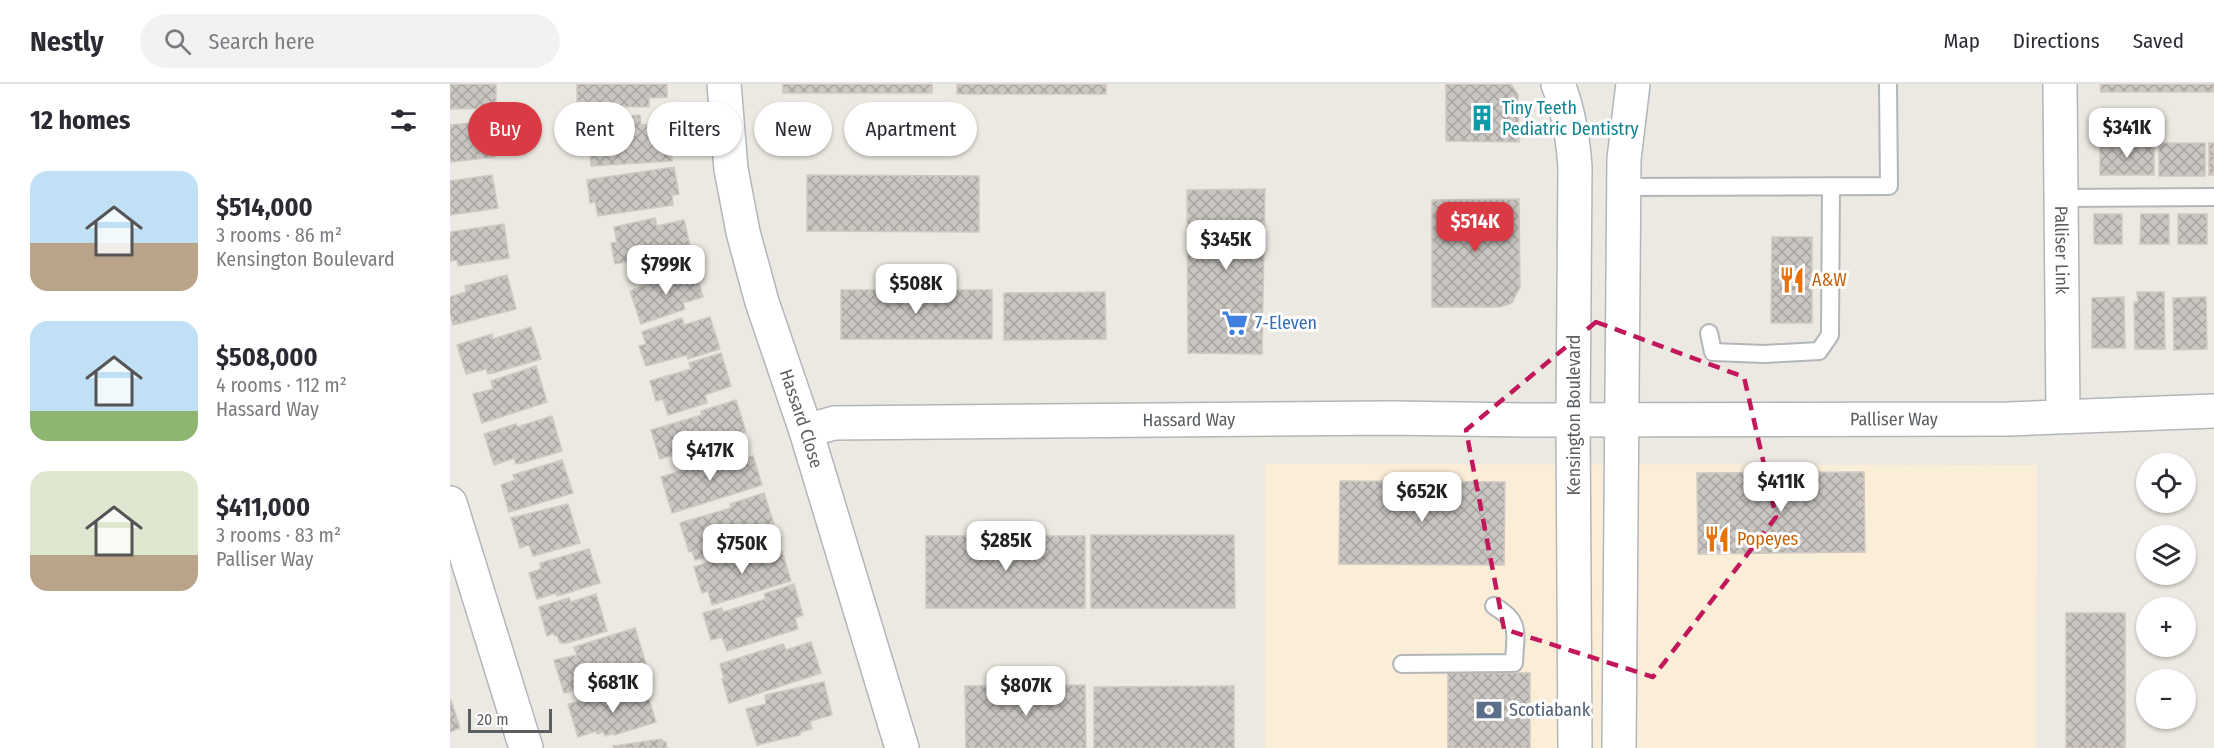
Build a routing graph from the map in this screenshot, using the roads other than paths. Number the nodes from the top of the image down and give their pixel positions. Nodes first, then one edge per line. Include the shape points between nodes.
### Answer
1 (724, 84) edge
2 (1558, 84) edge
3 (1633, 84) edge
4 (1888, 84) edge
5 (2060, 84) edge
6 (1624, 187) junction
7 (1831, 187) junction
8 (2214, 197) edge
9 (2061, 198) junction
10 (1709, 333) dead end
11 (2214, 411) edge
12 (2063, 416) junction
13 (1573, 420) junction
14 (1622, 420) junction
15 (806, 431) junction
16 (450, 503) edge
17 (1494, 606) dead end
18 (1402, 664) dead end
19 (526, 748) edge
20 (902, 748) edge
21 (1575, 748) edge
22 (1619, 748) edge

1 - 15 street, Hassard Close via 731,169 743,232 762,302
2 - 13 street, Kensington Boulevard via 1572,132 1575,167
3 - 6 street
4 - 7 lane via 1889,186
5 - 9 street, Palliser Link
6 - 7 lane
6 - 14 street
7 - 10 lane via 1830,335 1819,351 1713,352
8 - 9 lane
9 - 12 street, Palliser Link
11 - 12 street, Palliser Way
12 - 14 street, Palliser Way
13 - 14 street, Palliser Way
13 - 15 street, Hassard Way via 834,423
13 - 21 street, Kensington Boulevard
14 - 22 street
15 - 20 street, Hassard Close
16 - 19 street
17 - 18 lane via 1510,615 1515,625 1515,663

